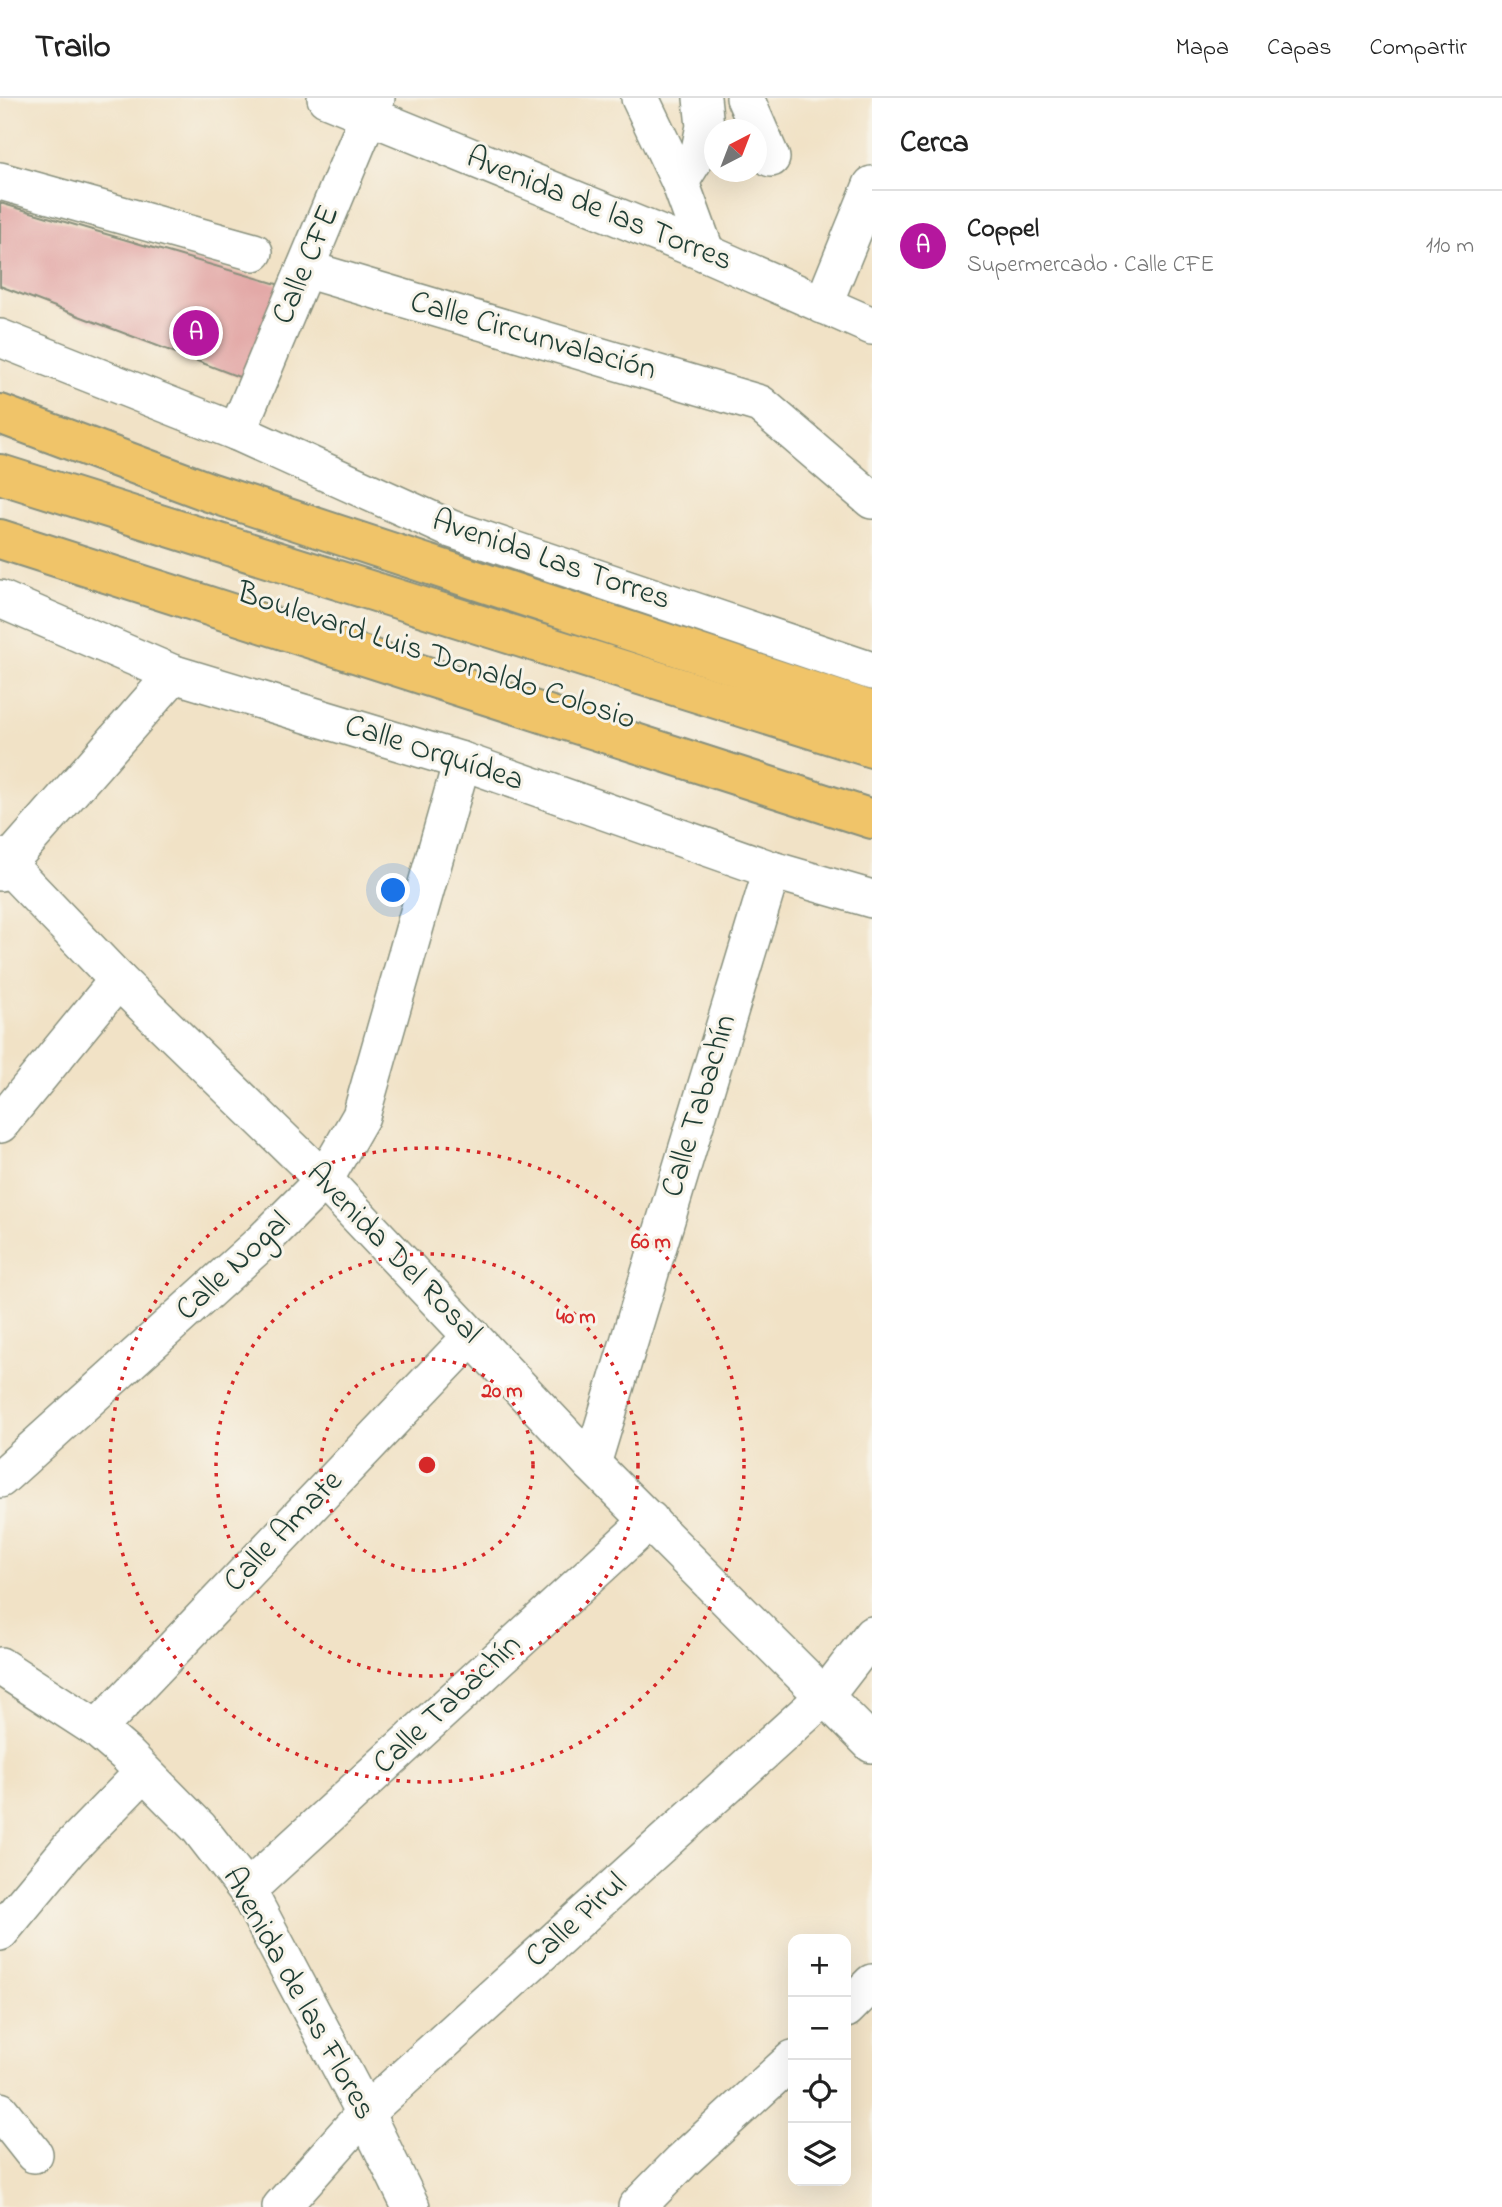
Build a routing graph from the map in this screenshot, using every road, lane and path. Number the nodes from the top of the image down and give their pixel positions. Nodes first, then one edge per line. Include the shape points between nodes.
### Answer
1 (326, 98) edge
2 (640, 98) edge
3 (702, 98) edge
4 (745, 98) edge
5 (372, 107) edge
6 (771, 158) dead end
7 (0, 181) edge
8 (680, 183) junction
9 (872, 185) edge
10 (254, 252) dead end
11 (706, 253) junction
12 (305, 269) junction
13 (823, 305) junction
14 (872, 326) edge
15 (0, 338) edge
16 (0, 414) edge
17 (237, 432) junction
18 (0, 474) edge
19 (872, 500) edge
20 (0, 519) edge
21 (0, 539) edge
22 (0, 599) edge
23 (872, 671) edge
24 (174, 674) junction
25 (872, 711) edge
26 (872, 748) edge
27 (461, 761) junction
28 (872, 796) edge
29 (872, 819) edge
30 (2, 865) edge
31 (772, 870) junction
32 (872, 900) edge
33 (118, 980) junction
34 (0, 1124) edge
35 (324, 1181) junction
36 (472, 1336) junction
37 (592, 1464) junction
38 (0, 1479) edge
39 (650, 1520) junction
40 (872, 1635) edge
41 (0, 1666) edge
42 (825, 1696) junction
43 (97, 1728) junction
44 (872, 1744) edge
45 (144, 1773) junction
46 (247, 1890) junction
47 (0, 1932) edge
48 (872, 1983) edge
49 (851, 2003) edge
50 (788, 2065) edge
51 (0, 2111) edge
52 (365, 2113) junction
53 (34, 2154) dead end
54 (281, 2207) edge
55 (411, 2207) edge
56 (637, 2207) edge

1 - 5 street, Avenida de las Torres
2 - 8 street
3 - 8 street via 705,126 700,150
4 - 6 street
5 - 11 street, Avenida de las Torres
5 - 12 street, Calle CFE
7 - 10 street
8 - 11 street
9 - 13 street
11 - 13 street, Avenida de las Torres
12 - 17 street, Calle CFE
12 - 19 street, Calle Circunvalación via 761,404
13 - 14 street, Avenida de las Torres
15 - 17 street, Avenida Las Torres
16 - 25 highway via 209,492
17 - 23 street, Avenida Las Torres via 451,529
18 - 26 highway, Boulevard Luis Donaldo Colosio
20 - 28 highway, Boulevard Luis Donaldo Colosio
21 - 29 highway
22 - 24 street, Calle Orquídea
24 - 27 street, Calle Orquídea
24 - 30 street
27 - 31 street, Calle Orquídea
27 - 35 street, Calle Nogal via 360,1116
30 - 33 street, Avenida Del Rosal
31 - 32 street, Calle Orquídea
31 - 37 street, Calle Tabachín
33 - 34 street
33 - 35 street, Avenida Del Rosal
35 - 36 street, Avenida Del Rosal
35 - 38 street, Calle Nogal
36 - 37 street, Avenida Del Rosal
36 - 43 street, Calle Amate
37 - 39 street, Avenida Del Rosal
39 - 42 street, Avenida Del Rosal
39 - 46 street, Calle Tabachín
40 - 42 street, Calle Pirul
41 - 43 street, Avenida de las Flores
42 - 44 street, Avenida Del Rosal
42 - 52 street, Calle Pirul
43 - 45 street, Avenida de las Flores
45 - 46 street, Avenida de las Flores via 199,1828
45 - 47 street via 69,1849
46 - 52 street, Avenida de las Flores
48 - 49 street
50 - 56 street
51 - 53 street
52 - 54 street, Calle Pirul
52 - 55 street, Avenida de las Flores

